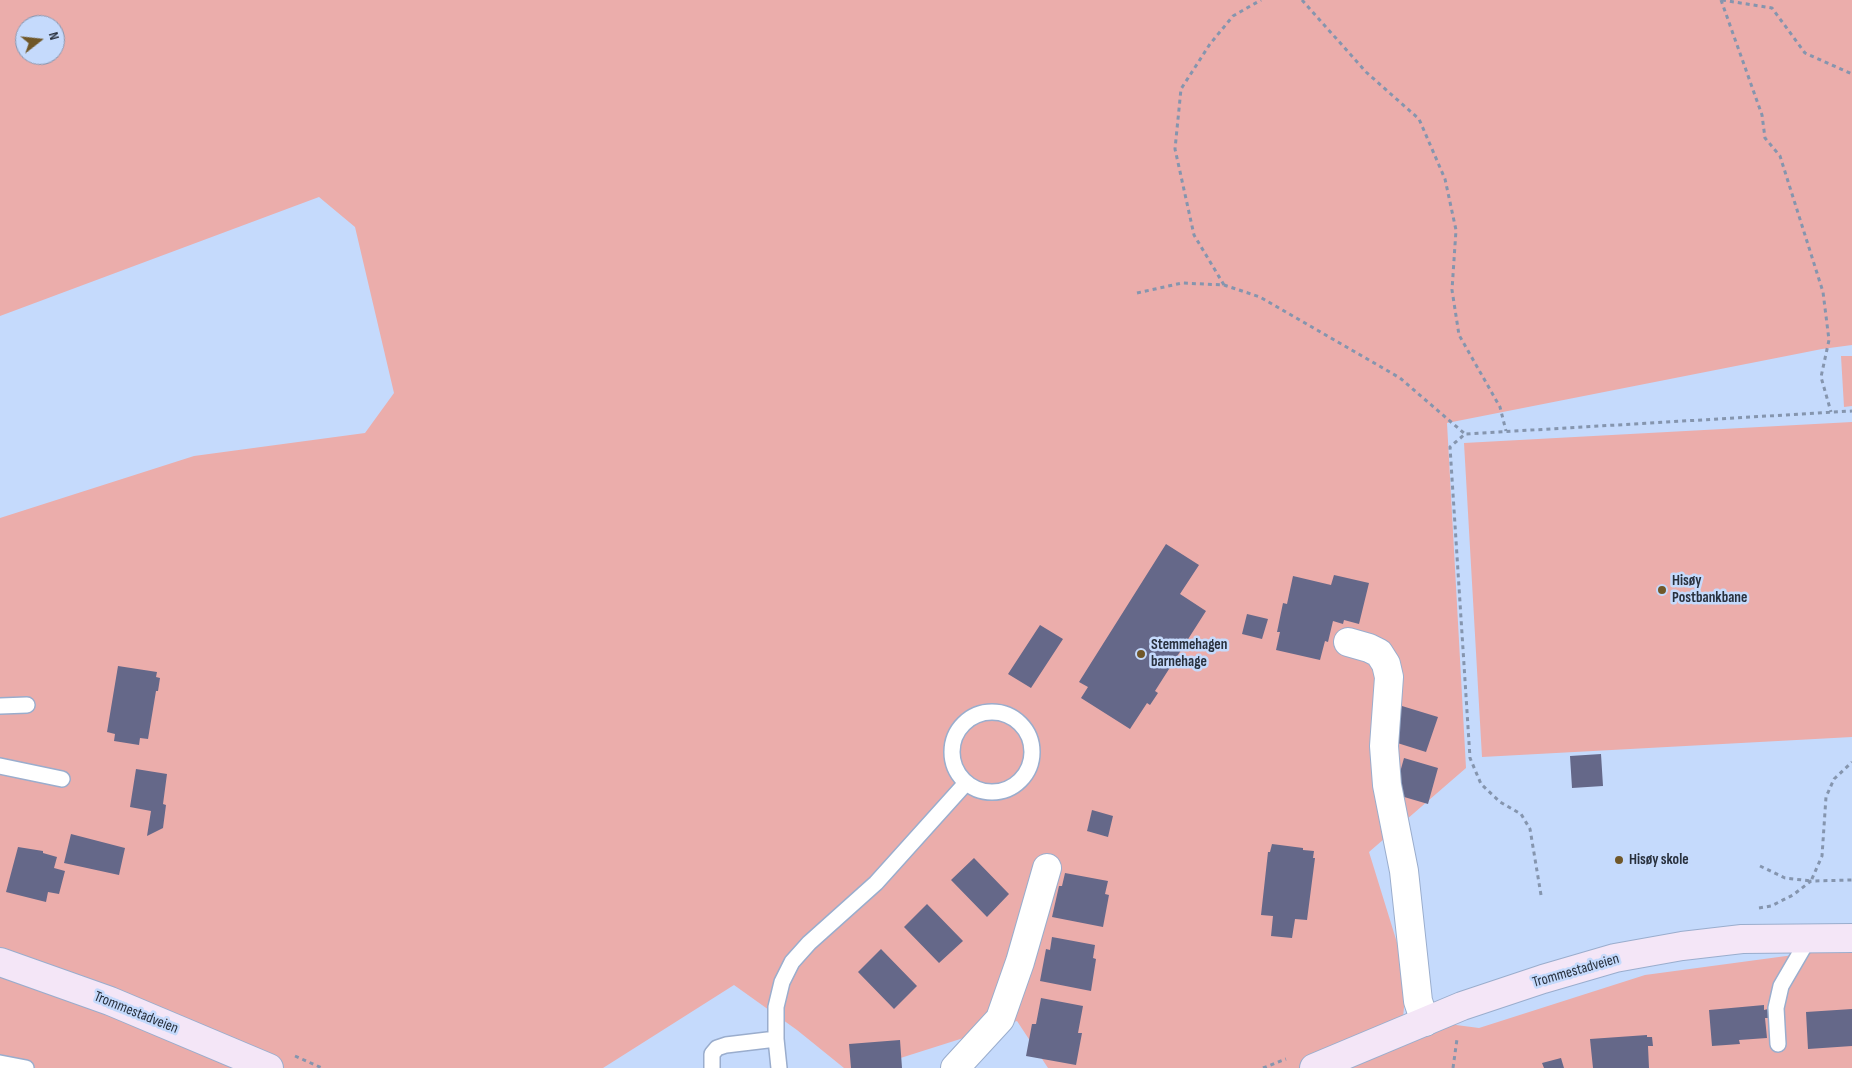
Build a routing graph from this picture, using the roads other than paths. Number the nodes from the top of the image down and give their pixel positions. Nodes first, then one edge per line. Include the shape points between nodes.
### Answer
1 (1348, 642) dead end
2 (0, 706) edge
3 (27, 706) dead end
4 (0, 766) edge
5 (62, 779) dead end
6 (966, 783) junction
7 (1047, 868) dead end
8 (1809, 938) junction
9 (1852, 938) edge
10 (0, 962) edge
11 (1425, 1022) junction
12 (776, 1039) junction
13 (1778, 1044) dead end
14 (0, 1062) edge
15 (26, 1068) edge
16 (269, 1068) edge
17 (712, 1068) edge
18 (779, 1068) edge
19 (955, 1068) edge
20 (1314, 1068) edge

1 - 11 street via 1379,653 1389,677 1384,746 1387,785 1404,871 1418,1001
2 - 3 lane
4 - 5 lane
6 - 6 lane via 953,761 952,748 962,725 984,712 997,712 1020,724 1032,748 1026,774 1016,784 991,792 978,790
6 - 12 lane via 876,883 792,962 782,982 776,1007
7 - 19 street via 1000,1019
8 - 9 main road, Trommestadveien
8 - 11 main road, Trommestadveien via 1742,939 1615,958 1462,1006
8 - 13 lane via 1781,986 1776,1008
10 - 16 main road, Trommestadveien via 110,1001
11 - 20 main road, Trommestadveien
12 - 17 lane via 717,1048 712,1054
12 - 18 lane
14 - 15 lane

